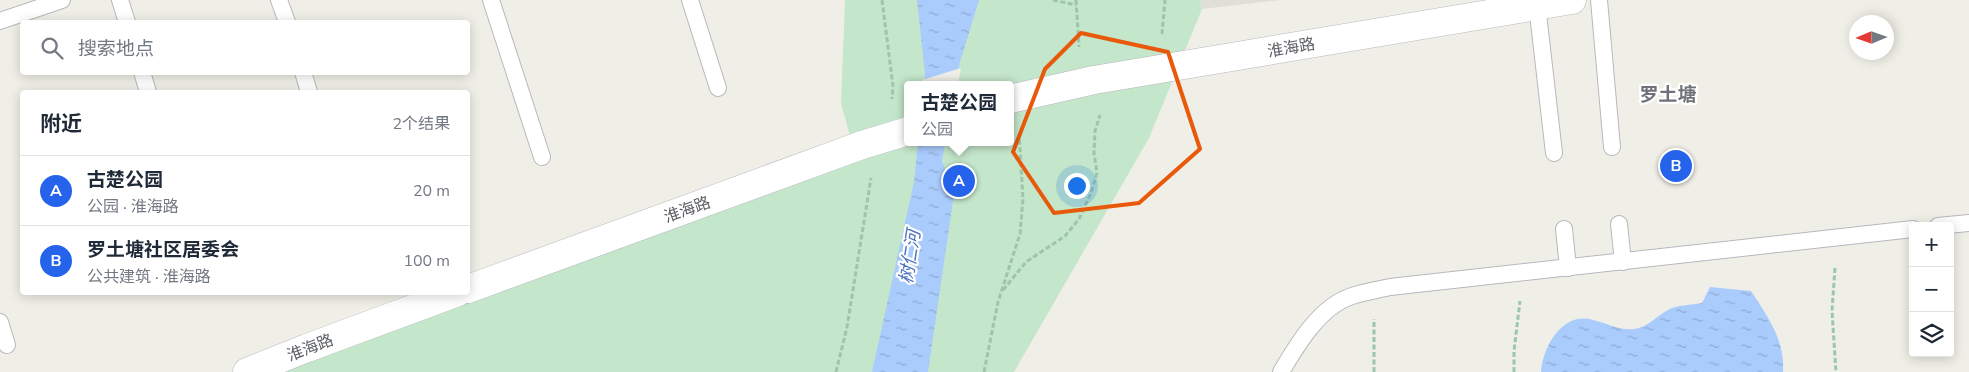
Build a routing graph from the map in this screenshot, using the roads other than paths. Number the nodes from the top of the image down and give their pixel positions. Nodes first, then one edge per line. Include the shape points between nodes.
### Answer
1 (62, 0) edge
2 (120, 0) edge
3 (279, 0) edge
4 (492, 0) edge
5 (690, 0) edge
6 (1572, 0) edge
7 (1599, 0) edge
8 (1537, 4) junction
9 (126, 20) edge
10 (285, 20) edge
11 (0, 21) edge
12 (143, 75) edge
13 (304, 75) edge
14 (718, 88) dead end
15 (147, 90) edge
16 (308, 90) edge
17 (1014, 98) edge
18 (904, 132) edge
19 (1612, 147) dead end
20 (1554, 153) dead end
21 (542, 157) dead end
22 (1969, 223) edge
23 (1619, 224) dead end
24 (1954, 224) edge
25 (1564, 229) dead end
26 (1909, 229) edge
27 (1622, 262) junction
28 (1568, 268) junction
29 (470, 288) edge
30 (450, 295) edge
31 (0, 322) edge
32 (7, 345) dead end
33 (247, 372) edge
34 (1281, 372) edge

1 - 11 lane
2 - 9 lane
3 - 10 lane
4 - 21 lane
5 - 14 lane
6 - 8 street, 淮海路
7 - 19 lane
8 - 17 street, 淮海路 via 1090,81
8 - 20 lane
12 - 15 lane
13 - 16 lane
18 - 29 street, 淮海路, bridge
22 - 24 lane
23 - 27 lane
25 - 28 lane
26 - 27 lane
27 - 28 lane
28 - 34 lane via 1390,287 1350,296 1320,315
30 - 33 street, 淮海路
31 - 32 lane

